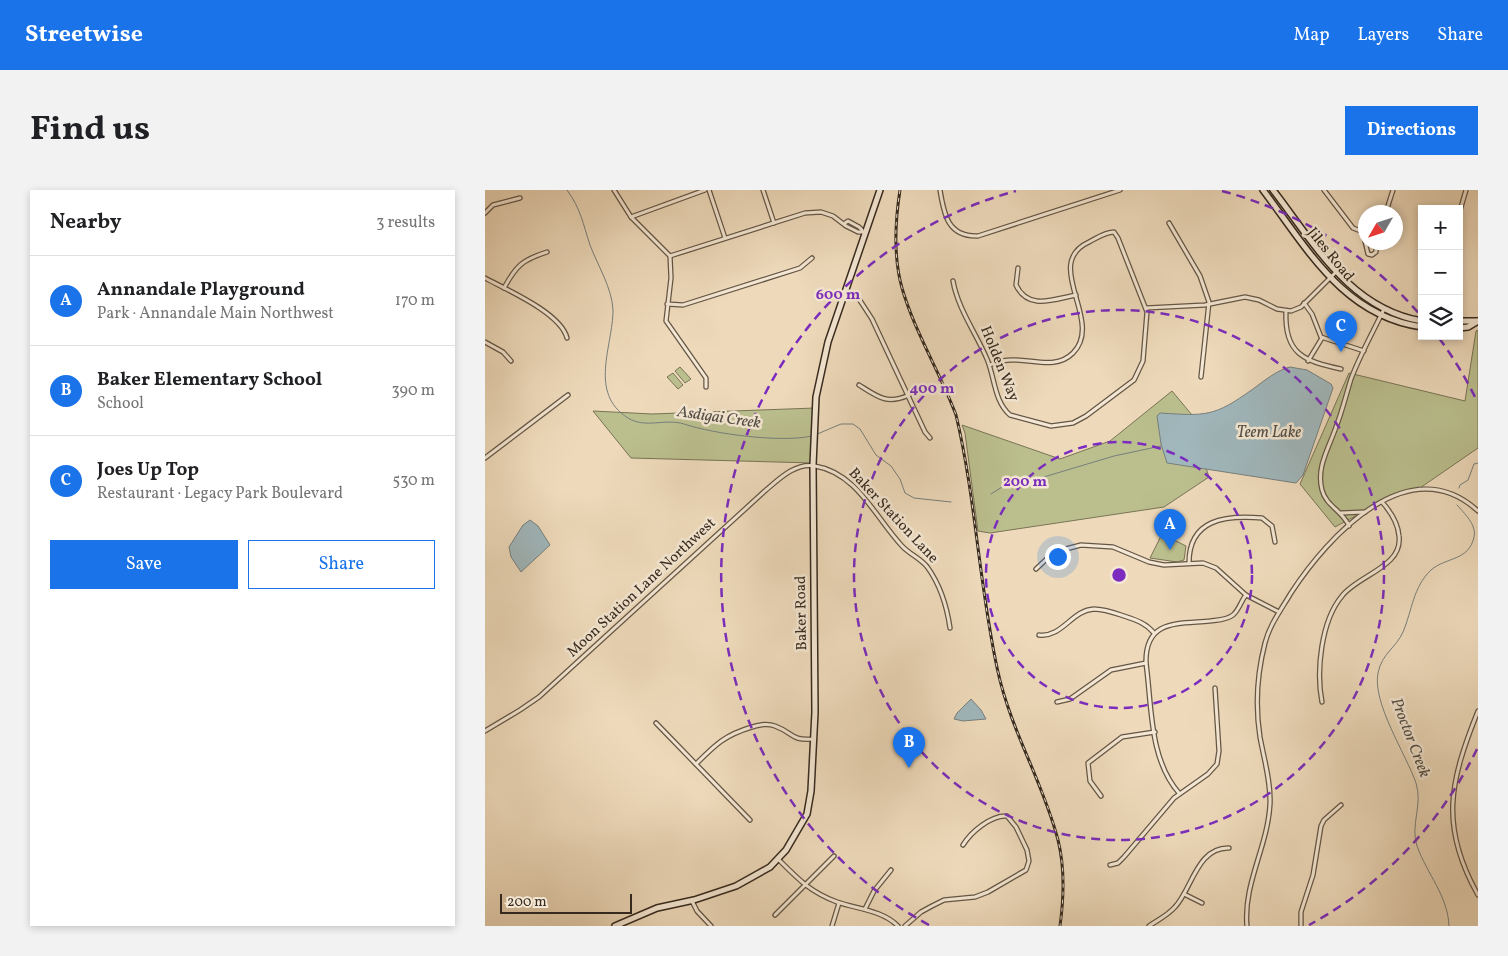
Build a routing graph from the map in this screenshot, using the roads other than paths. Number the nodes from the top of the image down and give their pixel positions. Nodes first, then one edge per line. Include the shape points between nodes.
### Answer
1 (614, 190) edge
2 (707, 190) edge
3 (763, 190) edge
4 (880, 190) edge
5 (940, 190) edge
6 (1120, 190) edge
7 (1263, 190) edge
8 (1273, 190) edge
9 (1324, 190) edge
10 (1393, 190) edge
11 (1466, 190) edge
12 (520, 198) dead end
13 (1388, 205) edge
14 (1462, 205) edge
15 (485, 213) edge
16 (631, 216) junction
17 (774, 223) junction
18 (1169, 223) dead end
19 (1358, 230) edge
20 (863, 231) junction
21 (725, 238) junction
22 (1367, 250) edge
23 (1377, 250) edge
24 (547, 252) dead end
25 (670, 256) junction
26 (813, 258) dead end
27 (1018, 268) dead end
28 (1336, 272) junction
29 (485, 278) edge
30 (1330, 278) junction
31 (953, 281) dead end
32 (504, 288) junction
33 (845, 293) junction
34 (1076, 295) junction
35 (1304, 303) junction
36 (667, 304) junction
37 (1209, 304) junction
38 (1146, 308) junction
39 (1384, 309) junction
40 (1286, 311) junction
41 (1381, 315) junction
42 (1418, 320) edge
43 (1463, 321) edge
44 (1478, 321) edge
45 (1418, 327) edge
46 (1463, 327) edge
47 (567, 338) dead end
48 (1322, 338) junction
49 (485, 342) edge
50 (1364, 351) junction
51 (511, 361) dead end
52 (1309, 361) junction
53 (990, 365) junction
54 (1341, 369) dead end
55 (1201, 377) dead end
56 (859, 385) dead end
57 (706, 387) dead end
58 (568, 395) dead end
59 (909, 395) junction
60 (929, 438) dead end
61 (485, 458) edge
62 (813, 465) junction
63 (1383, 502) junction
64 (1478, 511) edge
65 (1365, 512) junction
66 (1341, 513) junction
67 (1349, 526) junction
68 (1275, 542) dead end
69 (1189, 563) junction
70 (1036, 569) dead end
71 (1246, 595) junction
72 (1279, 612) junction
73 (949, 628) dead end
74 (1154, 633) junction
75 (1039, 635) dead end
76 (1145, 663) junction
77 (1215, 688) dead end
78 (1057, 702) dead end
79 (1323, 702) dead end
80 (1478, 711) edge
81 (656, 723) dead end
82 (485, 730) edge
83 (1155, 732) junction
84 (814, 739) junction
85 (696, 764) junction
86 (1179, 793) junction
87 (1101, 796) dead end
88 (1341, 805) dead end
89 (750, 820) dead end
90 (963, 845) dead end
91 (1229, 848) dead end
92 (834, 856) dead end
93 (777, 859) junction
94 (1111, 865) dead end
95 (891, 870) dead end
96 (804, 886) junction
97 (1184, 894) junction
98 (1478, 895) edge
99 (692, 901) junction
100 (839, 903) junction
101 (1202, 903) dead end
102 (865, 909) junction
103 (775, 915) dead end
104 (615, 926) edge
105 (711, 926) edge
106 (832, 926) edge
107 (898, 926) edge
108 (905, 926) edge
109 (1149, 926) edge
110 (1247, 926) edge
111 (1301, 926) edge

1 - 16 street
2 - 16 street
2 - 21 street
3 - 17 street
4 - 20 main road, Baker Road
5 - 6 street via 952,226 966,236 978,236
7 - 30 main road, Jiles Road
8 - 28 main road, Jiles Road
9 - 19 street
10 - 13 street
11 - 14 street
12 - 15 street via 493,205
16 - 25 street
17 - 20 street via 821,212 845,223 849,221
17 - 21 street
18 - 37 street via 1200,276
20 - 33 main road, Baker Road
21 - 25 street
22 - 23 street via 1372,255
24 - 32 street via 528,258 514,269
25 - 36 street
26 - 36 street via 791,271 683,305
27 - 34 street via 1016,285 1025,298 1037,302
28 - 30 street
28 - 39 main road, Jiles Road via 1359,294
29 - 32 street
30 - 35 street
30 - 41 main road, Jiles Road via 1353,300
31 - 53 street, Holden Way via 959,304
32 - 47 street via 552,316 565,330
33 - 59 street via 864,305
33 - 62 main road, Baker Road via 826,348 816,397
34 - 38 street, Holden Way via 1070,275 1071,259 1082,245 1110,232 1116,234
34 - 53 street via 1081,334 1077,349 1069,356 1055,363 1008,358
35 - 40 street
35 - 48 street
36 - 57 street via 666,322 706,378
37 - 38 street
37 - 40 street via 1251,297
37 - 55 street
38 - 53 street, Holden Way via 1143,361 1134,380 1073,423 1051,426 1010,415 1000,402
39 - 41 street
39 - 42 main road, Jiles Road
40 - 52 street via 1287,332 1298,352
41 - 45 main road, Jiles Road
41 - 50 street
43 - 44 main road
44 - 46 main road
48 - 50 street
48 - 52 street
49 - 51 street via 503,352
50 - 66 street via 1325,453 1320,477 1322,492 1331,506
52 - 54 street
56 - 59 street via 893,401
58 - 61 street
59 - 60 street
62 - 73 street, Baker Station Lane via 832,470 847,479 903,547 927,566 946,606
62 - 82 street, Moon Station Lane Northwest via 794,468 765,490 539,697
62 - 84 main road, Baker Road
63 - 64 street via 1400,493 1442,490 1459,497
63 - 65 street
63 - 79 street via 1398,528 1400,546 1389,562 1353,585 1334,607 1320,668 1319,686
65 - 66 street
65 - 67 street
66 - 67 street
67 - 72 street via 1317,555
68 - 69 street via 1272,526 1261,518 1210,523 1193,538
69 - 70 street via 1158,564 1113,547 1081,545 1053,552
69 - 71 street via 1213,566
71 - 72 street
71 - 74 street via 1229,617 1164,626
72 - 110 street via 1271,625 1260,665 1257,704 1270,802 1269,820 1250,886
74 - 75 street via 1139,621 1094,609 1051,634
74 - 76 street via 1146,649
76 - 78 street via 1111,670 1070,699
76 - 83 street
77 - 86 street via 1219,757 1208,774
80 - 98 street via 1459,761 1453,796 1453,837 1466,874
81 - 85 street
83 - 86 street via 1162,766
83 - 87 street via 1122,737 1088,763 1089,781
84 - 85 street via 797,739 773,725 758,725 721,739
84 - 93 main road, Baker Road via 807,814 798,833
85 - 89 street
86 - 94 street via 1124,857
88 - 111 street via 1321,826 1313,875 1301,912
90 - 108 street via 988,822 1001,815 1007,816 1020,835 1029,861 1025,870 988,892 975,897 944,900 921,912
91 - 97 street via 1213,852 1200,865
92 - 96 street
93 - 96 street
93 - 99 main road, Baker Road via 770,867 736,886
95 - 102 street
96 - 100 street
96 - 103 street
97 - 101 street
97 - 109 street via 1175,906
99 - 104 main road, Baker Road via 657,908
99 - 105 street
100 - 102 street
100 - 106 street
102 - 107 street

